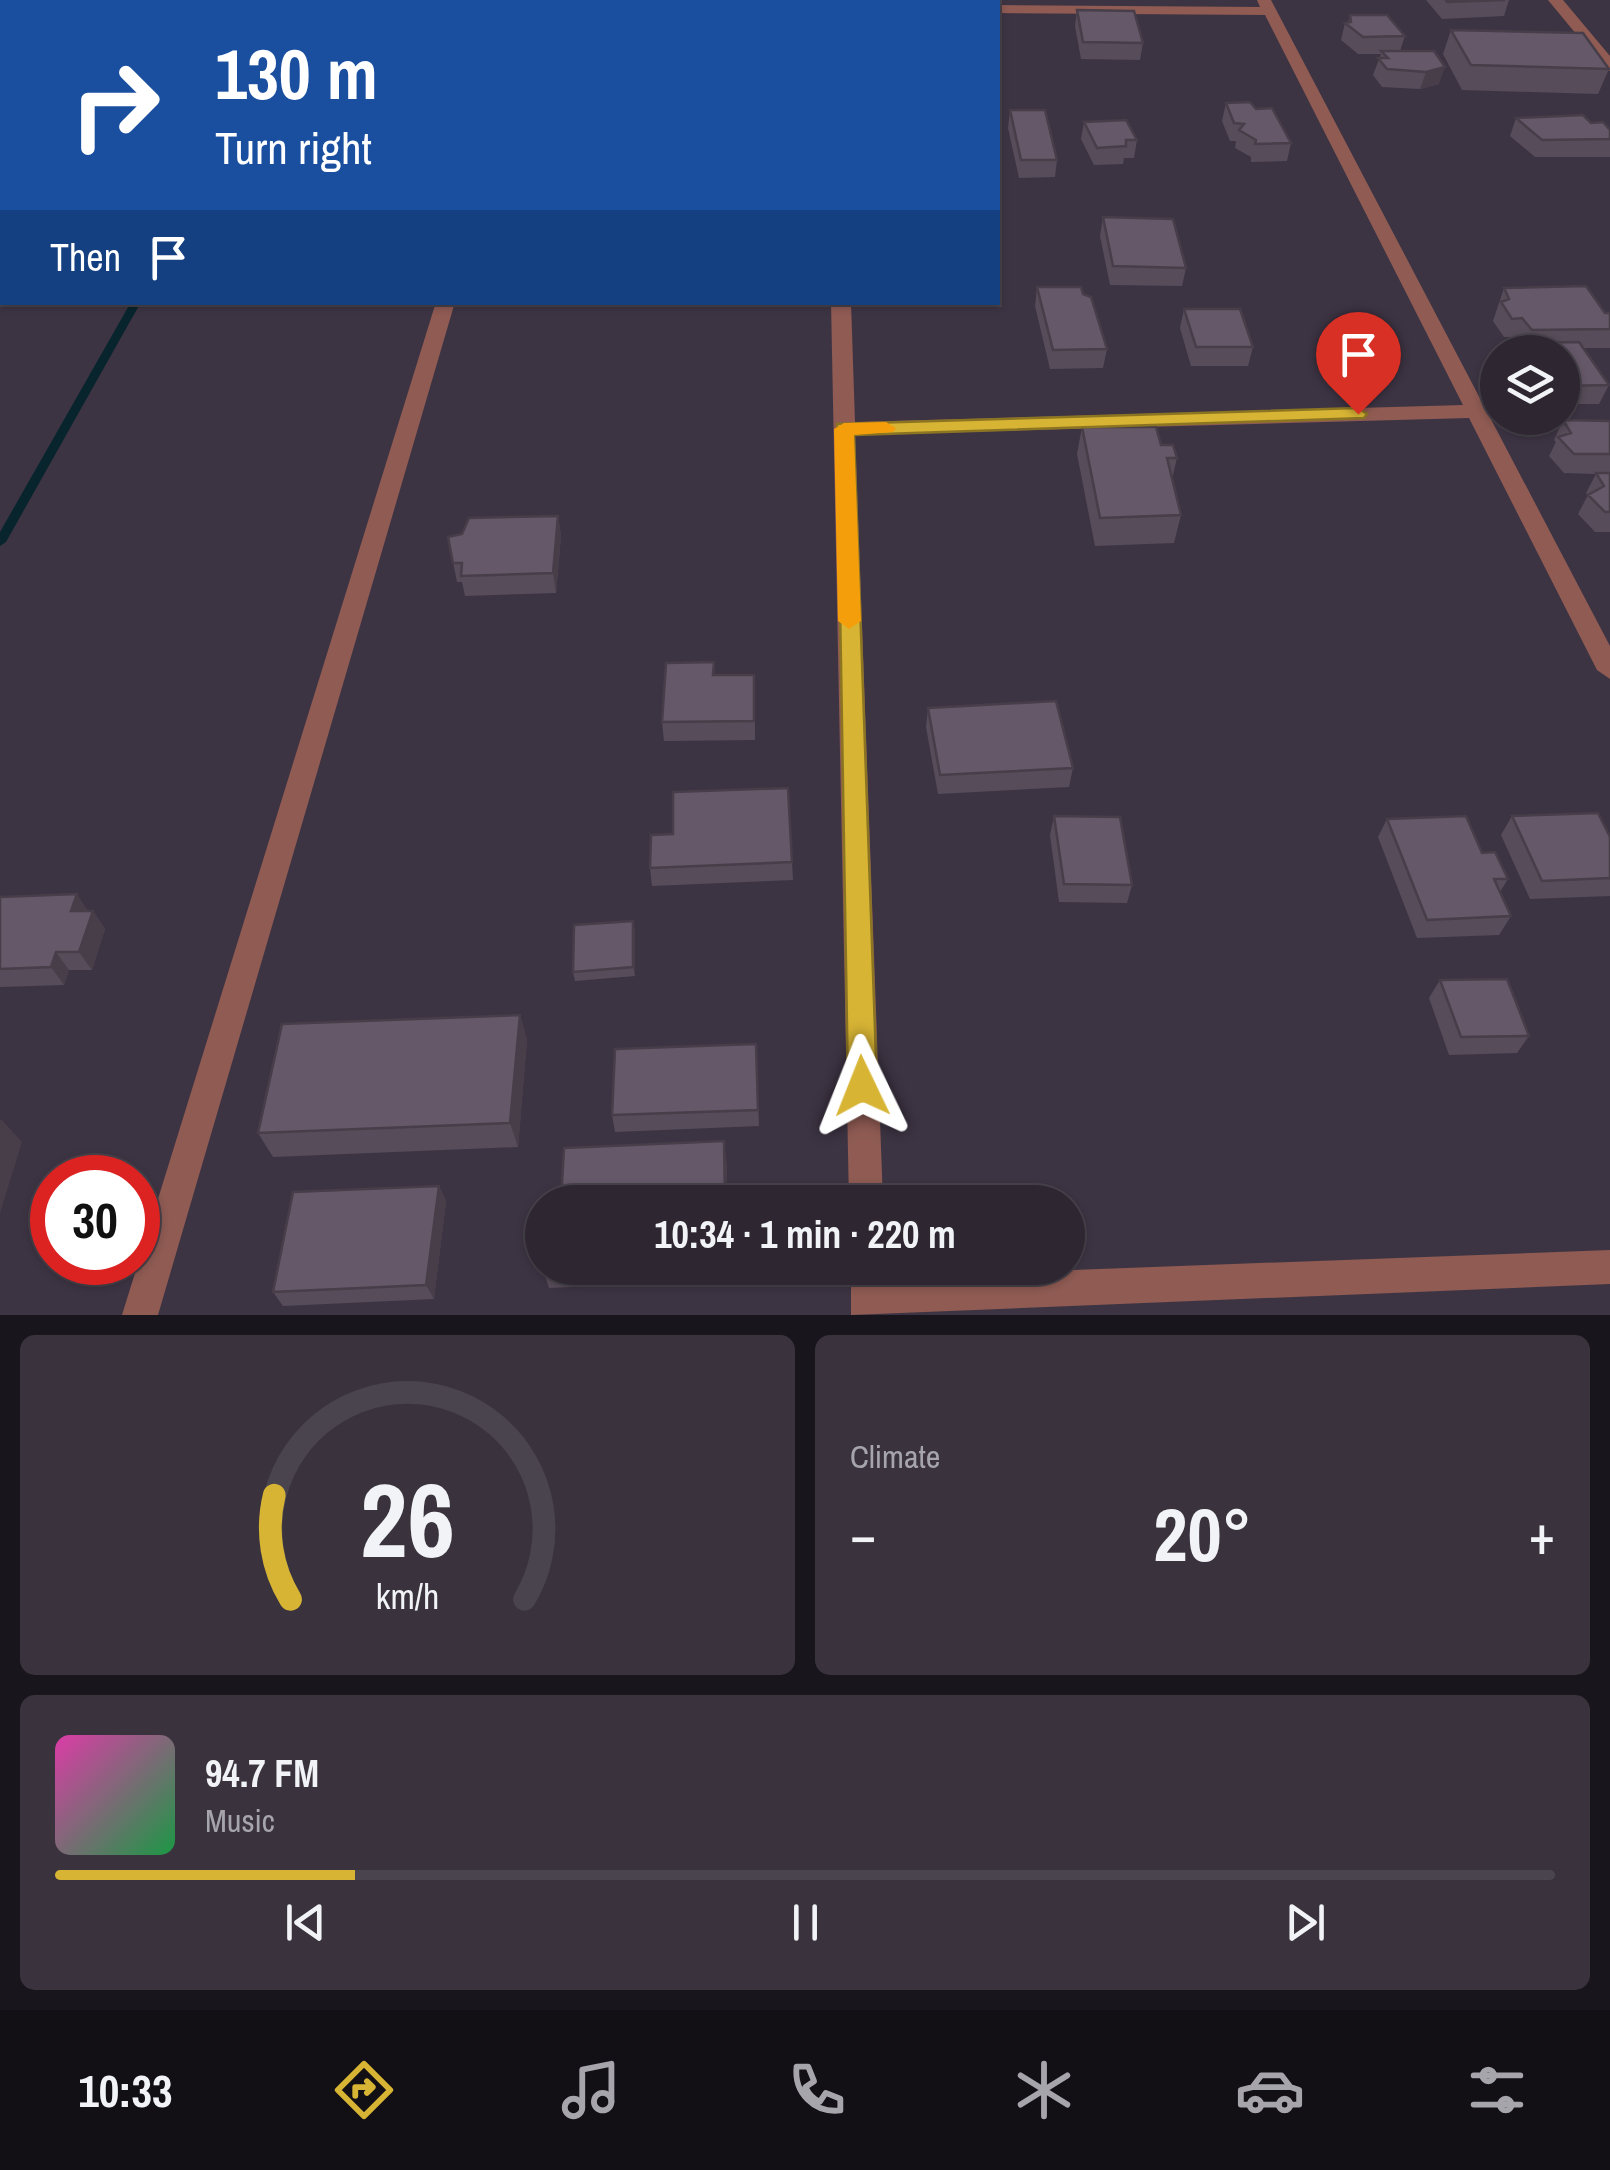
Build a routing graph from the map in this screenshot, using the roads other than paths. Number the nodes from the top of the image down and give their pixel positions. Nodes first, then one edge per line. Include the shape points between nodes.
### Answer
1 (1556, 0) edge
2 (1267, 6) edge
3 (1000, 9) edge
4 (1610, 66) edge
5 (445, 305) edge
6 (840, 305) edge
7 (1476, 410) junction
8 (844, 429) junction
9 (1610, 670) edge
10 (866, 1185) edge
11 (1610, 1267) edge
12 (868, 1292) edge
13 (140, 1315) edge

1 - 4 street
2 - 3 street
2 - 7 street
5 - 13 street
6 - 8 street
7 - 8 street
7 - 9 street
8 - 10 street
11 - 12 street

